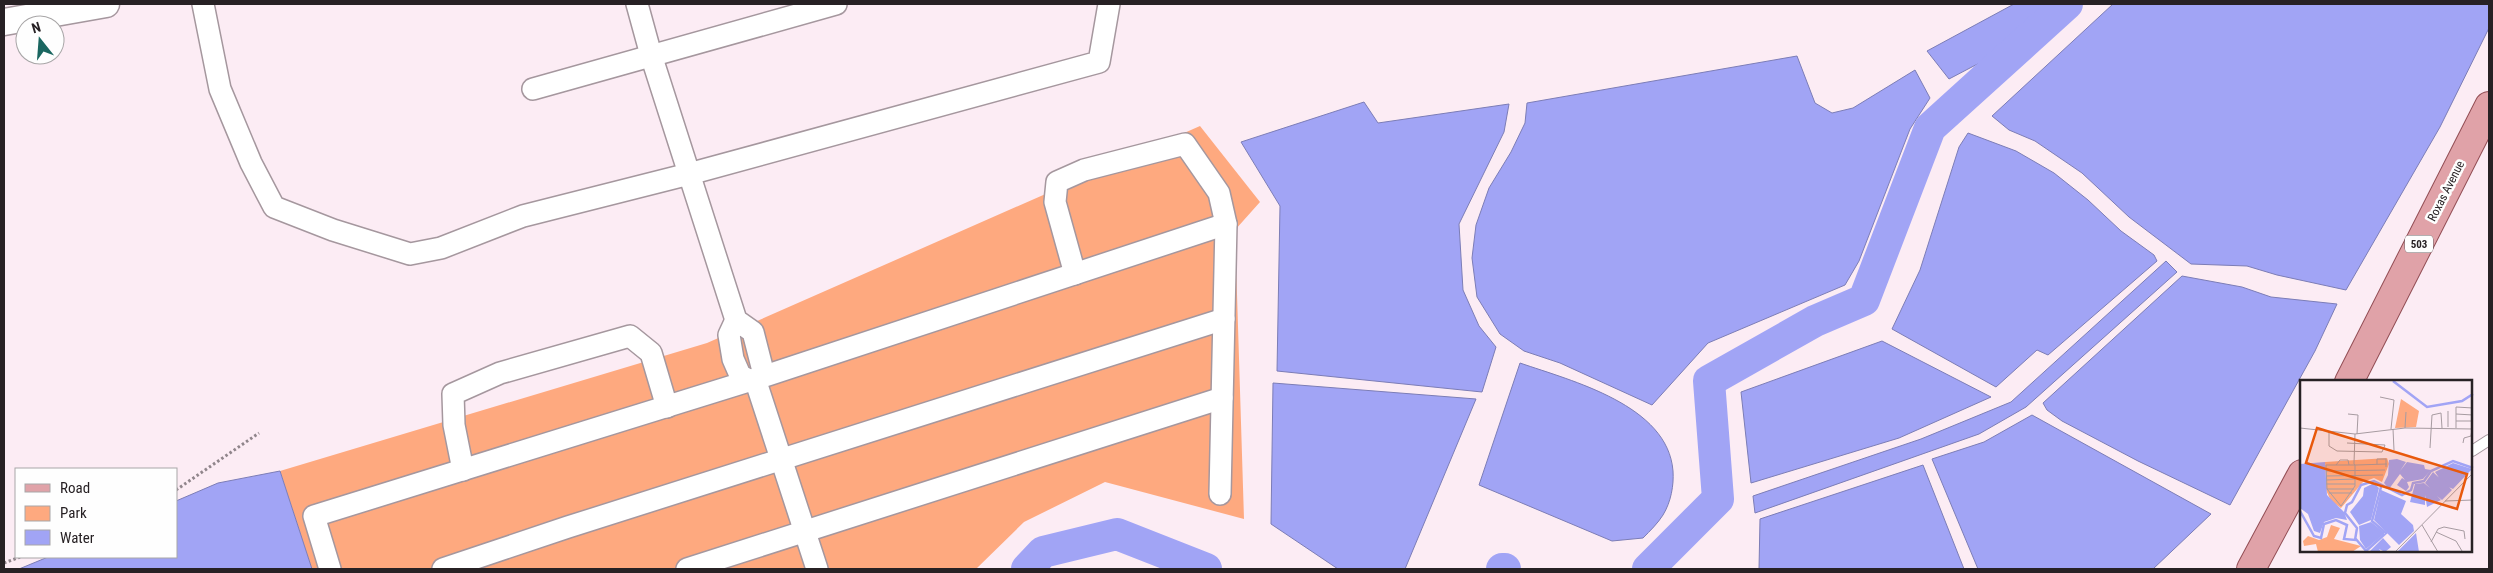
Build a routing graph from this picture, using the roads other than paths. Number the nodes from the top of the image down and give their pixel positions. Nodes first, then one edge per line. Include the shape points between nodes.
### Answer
1 (106, 4) edge
2 (203, 4) edge
3 (637, 4) edge
4 (836, 4) edge
5 (1109, 4) edge
6 (4, 22) edge
7 (651, 55) junction
8 (533, 89) dead end
9 (2489, 106) edge
10 (689, 174) junction
11 (1226, 224) junction
12 (1075, 274) junction
13 (1224, 319) junction
14 (2350, 380) edge
15 (755, 382) junction
16 (1222, 398) junction
17 (667, 406) junction
18 (2489, 440) edge
19 (2473, 450) edge
20 (780, 459) junction
21 (463, 470) junction
22 (2300, 480) edge
23 (1220, 494) dead end
24 (804, 531) junction
25 (330, 569) edge
26 (444, 569) edge
27 (687, 569) edge
28 (817, 569) edge
29 (2251, 569) edge

1 - 6 street
2 - 10 street via 220,90 274,207 333,230 410,254 442,248 523,216
3 - 7 street
4 - 7 street
5 - 10 street via 1099,62
7 - 8 street
7 - 10 street
9 - 14 main road, Roxas Avenue / 503
10 - 15 street via 736,320 753,332 763,371
11 - 12 street
11 - 12 street via 1219,193 1185,144 1084,170 1057,182 1055,202
11 - 13 street
12 - 15 street
13 - 16 street
13 - 20 street
15 - 17 street
15 - 20 street
16 - 23 street
16 - 24 street
17 - 21 street
17 - 21 street via 651,353 630,336 500,373 453,394 454,425
18 - 19 lane
20 - 24 street
20 - 26 street
21 - 25 street via 314,516
22 - 29 main road via 2288,513
24 - 27 street
24 - 28 street

